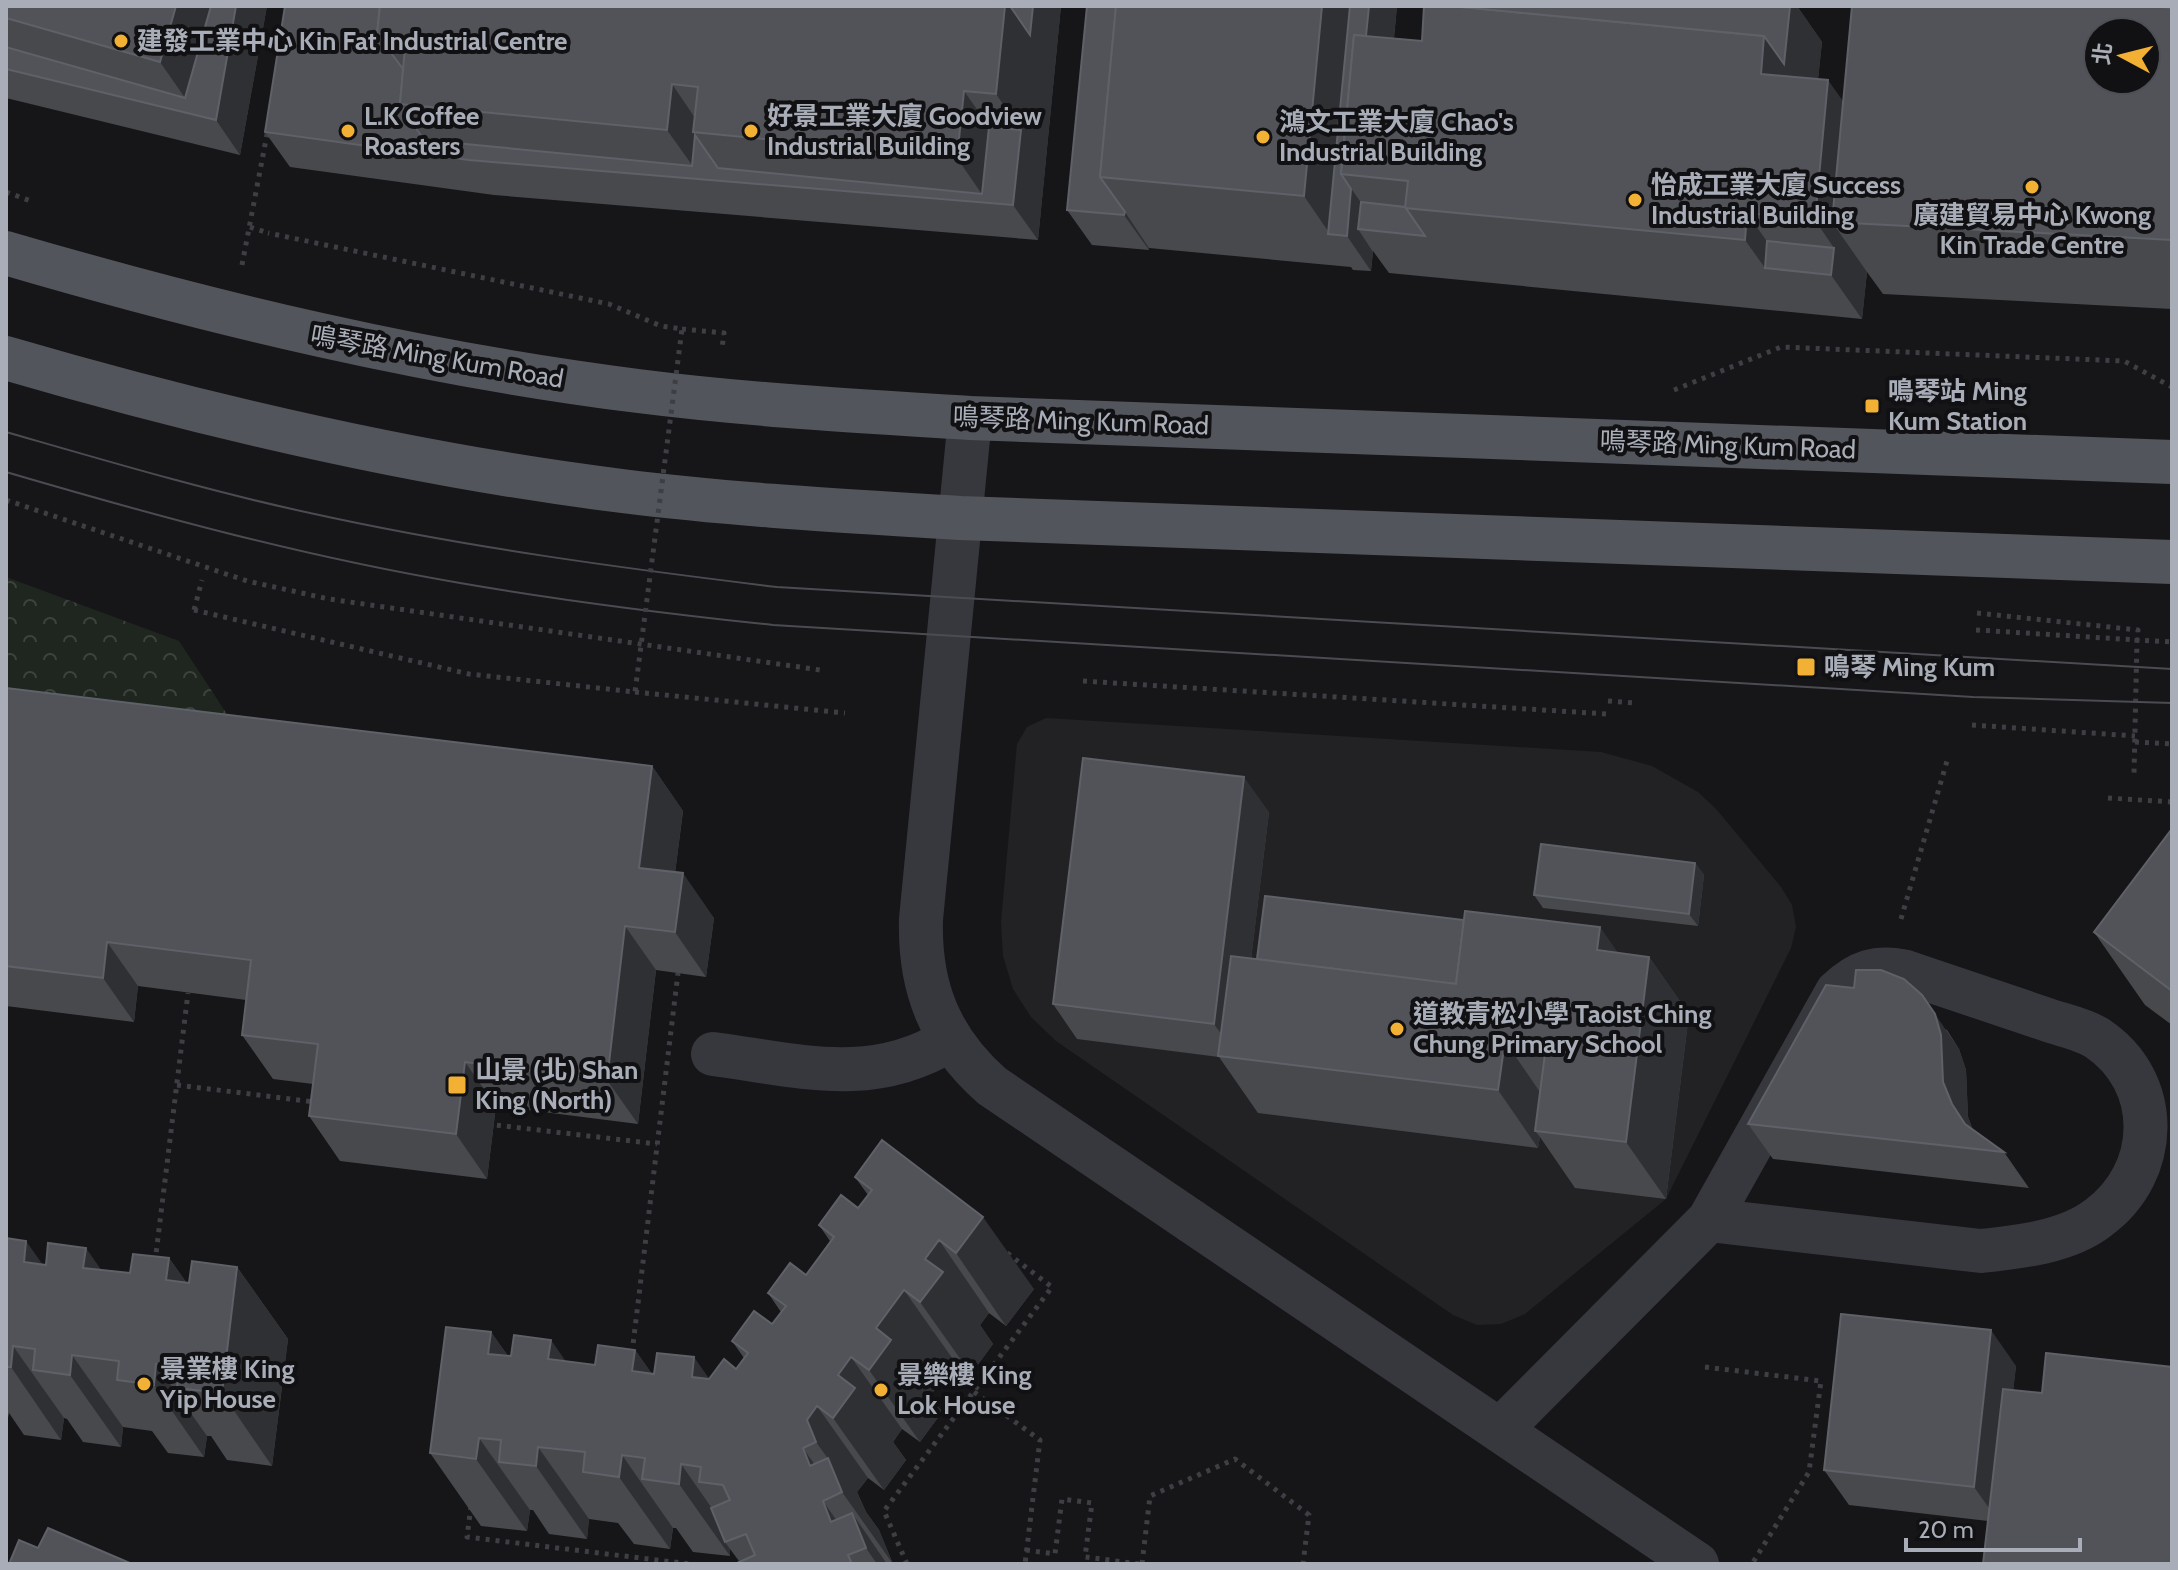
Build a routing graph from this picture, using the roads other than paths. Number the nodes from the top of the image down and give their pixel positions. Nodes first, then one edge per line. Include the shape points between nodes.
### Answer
1 (6, 253) edge
2 (6, 358) edge
3 (970, 418) junction
4 (2172, 462) edge
5 (960, 518) junction
6 (2172, 562) edge
7 (949, 1040) junction
8 (713, 1054) dead end
9 (1709, 1220) junction
10 (1501, 1429) junction
11 (1697, 1564) edge

1 - 3 main road, 鳴琴路 Ming Kum Road via 310,335 473,367 803,408
2 - 5 main road via 242,422 454,466 791,508
3 - 4 main road, 鳴琴路 Ming Kum Road
3 - 5 lane
5 - 6 main road
5 - 7 lane via 920,950 934,1012
7 - 8 lane via 925,1055 871,1070
7 - 10 lane, bridge via 992,1086
9 - 9 lane via 1837,992 1868,971 1906,972 2095,1037 2123,1061 2141,1092 2147,1128 2142,1165 2123,1197 2096,1221 2059,1236 1981,1251
9 - 10 lane
10 - 11 lane, bridge

